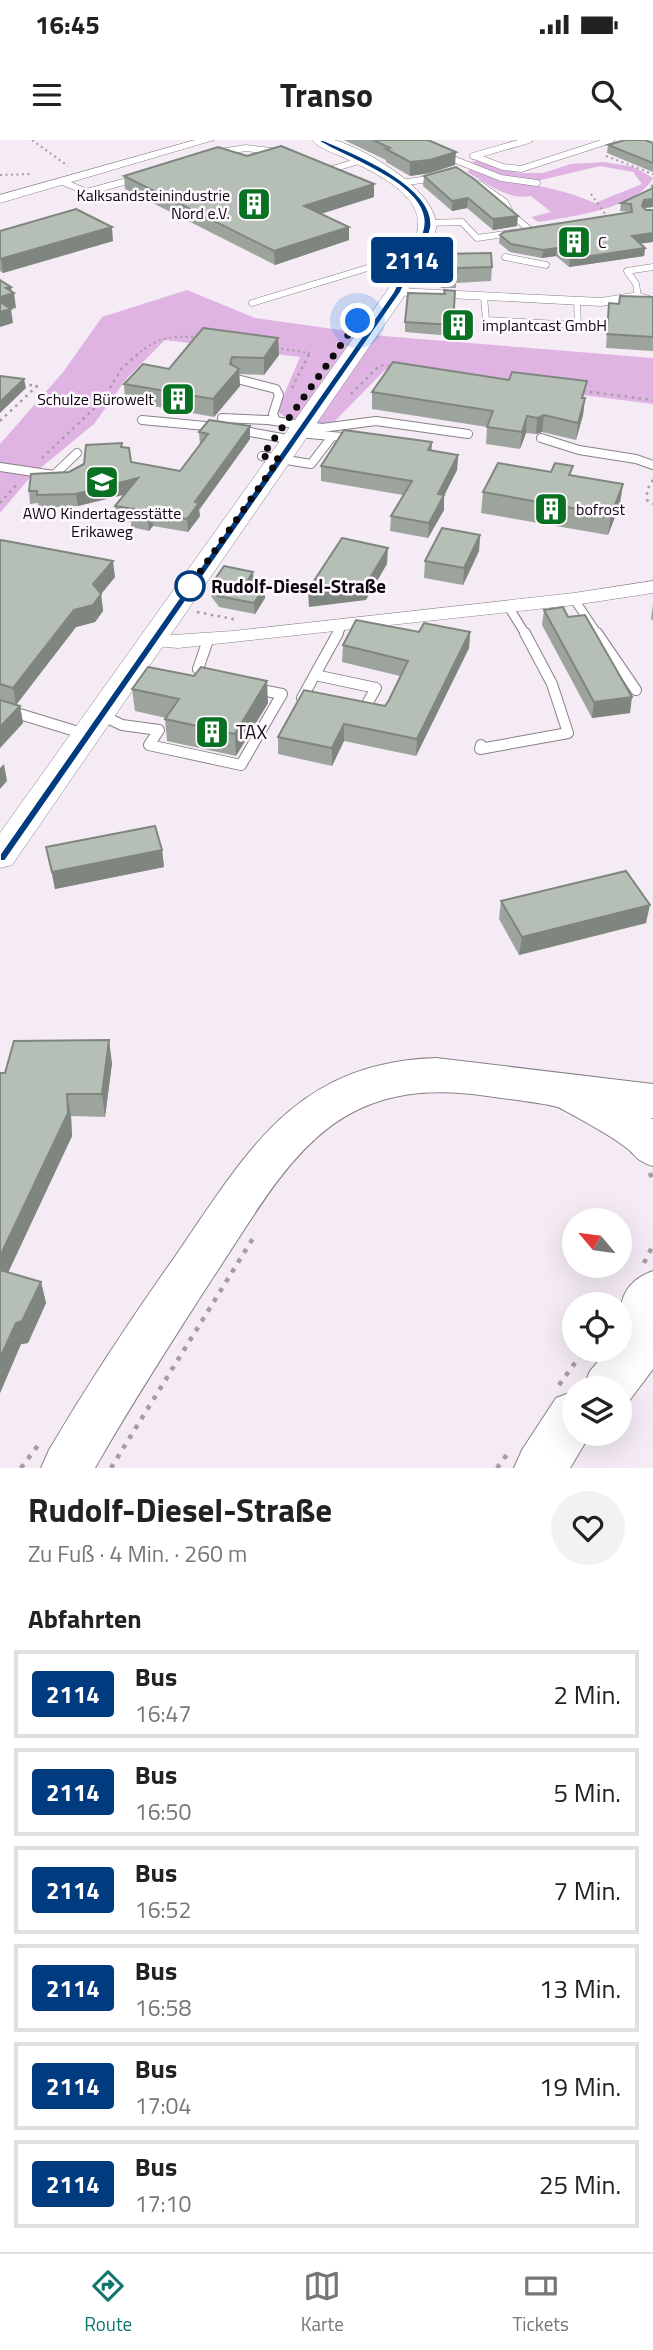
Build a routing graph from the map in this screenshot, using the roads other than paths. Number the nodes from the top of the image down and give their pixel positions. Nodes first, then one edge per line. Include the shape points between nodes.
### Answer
1 (208, 140) edge
2 (320, 140) edge
3 (529, 140) edge
4 (611, 140) edge
5 (433, 150) edge
6 (293, 155) edge
7 (474, 156) junction
8 (199, 158) edge
9 (362, 160) junction
10 (457, 161) junction
11 (317, 165) edge
12 (470, 166) junction
13 (329, 170) junction
14 (456, 172) edge
15 (149, 174) edge
16 (339, 174) edge
17 (443, 175) edge
18 (63, 182) junction
19 (475, 182) edge
20 (400, 183) junction
21 (537, 183) dead end
22 (0, 199) edge
23 (427, 223) junction
24 (543, 228) edge
25 (530, 230) junction
26 (505, 257) dead end
27 (410, 265) junction
28 (546, 265) dead end
29 (653, 267) edge
30 (397, 292) junction
31 (484, 296) junction
32 (638, 296) junction
33 (653, 300) edge
34 (577, 301) junction
35 (252, 303) dead end
36 (237, 379) edge
37 (142, 420) dead end
38 (225, 421) junction
39 (468, 434) dead end
40 (331, 438) junction
41 (361, 438) edge
42 (285, 439) junction
43 (541, 439) dead end
44 (77, 453) dead end
45 (653, 465) edge
46 (0, 467) edge
47 (653, 587) edge
48 (574, 598) junction
49 (508, 606) junction
50 (343, 624) junction
51 (208, 640) junction
52 (150, 641) junction
53 (315, 675) junction
54 (221, 681) edge
55 (246, 687) edge
56 (636, 690) dead end
57 (314, 701) edge
58 (0, 708) edge
59 (352, 709) edge
60 (91, 724) junction
61 (481, 745) dead end
62 (3, 847) edge
63 (561, 1092) junction
64 (653, 1101) edge
65 (653, 1148) edge
66 (653, 1292) edge
67 (632, 1325) edge
68 (653, 1331) edge
69 (617, 1376) edge
70 (562, 1434) edge
71 (562, 1443) edge
72 (55, 1453) edge
73 (541, 1468) edge

1 - 18 street
2 - 9 street
3 - 7 lane
4 - 7 lane via 521,169
5 - 10 lane
6 - 8 lane via 258,148 225,149
7 - 10 lane
9 - 13 lane
9 - 20 street
10 - 12 lane
11 - 13 lane
12 - 14 lane
12 - 21 lane via 502,178
13 - 16 lane
15 - 18 lane via 101,191 87,192
17 - 20 lane
18 - 22 street
19 - 25 lane via 505,202 511,214
20 - 23 street via 423,206
23 - 25 lane via 463,222 477,238
23 - 27 street
24 - 25 lane
26 - 28 lane
27 - 30 street
27 - 35 lane via 384,263
29 - 32 lane via 627,271
30 - 31 street
30 - 42 street
31 - 34 street
31 - 34 lane via 486,320 565,325 580,324
32 - 33 lane
32 - 34 street
36 - 42 lane via 276,388 279,395 273,414
37 - 38 lane
38 - 42 lane
38 - 42 lane
39 - 42 lane via 376,421 322,428
40 - 41 lane
40 - 42 lane
40 - 42 lane via 311,464
42 - 52 street
43 - 45 lane
44 - 46 lane via 54,475
47 - 48 street
48 - 49 street
48 - 56 lane
49 - 50 street
49 - 61 lane via 528,637 566,718 568,733 481,749
50 - 51 street
50 - 53 lane
51 - 52 street
51 - 54 lane via 198,669 209,679
52 - 60 street
53 - 57 lane via 302,698
53 - 59 lane via 376,688 365,711
55 - 60 lane via 282,694 241,765 149,745 159,730
58 - 60 lane
60 - 62 street
63 - 64 main road
63 - 65 main road via 641,1134
63 - 72 main road via 437,1073 394,1079 329,1105 277,1148 256,1173 159,1319
66 - 67 main road
68 - 69 main road
70 - 73 main road
71 - 73 main road

